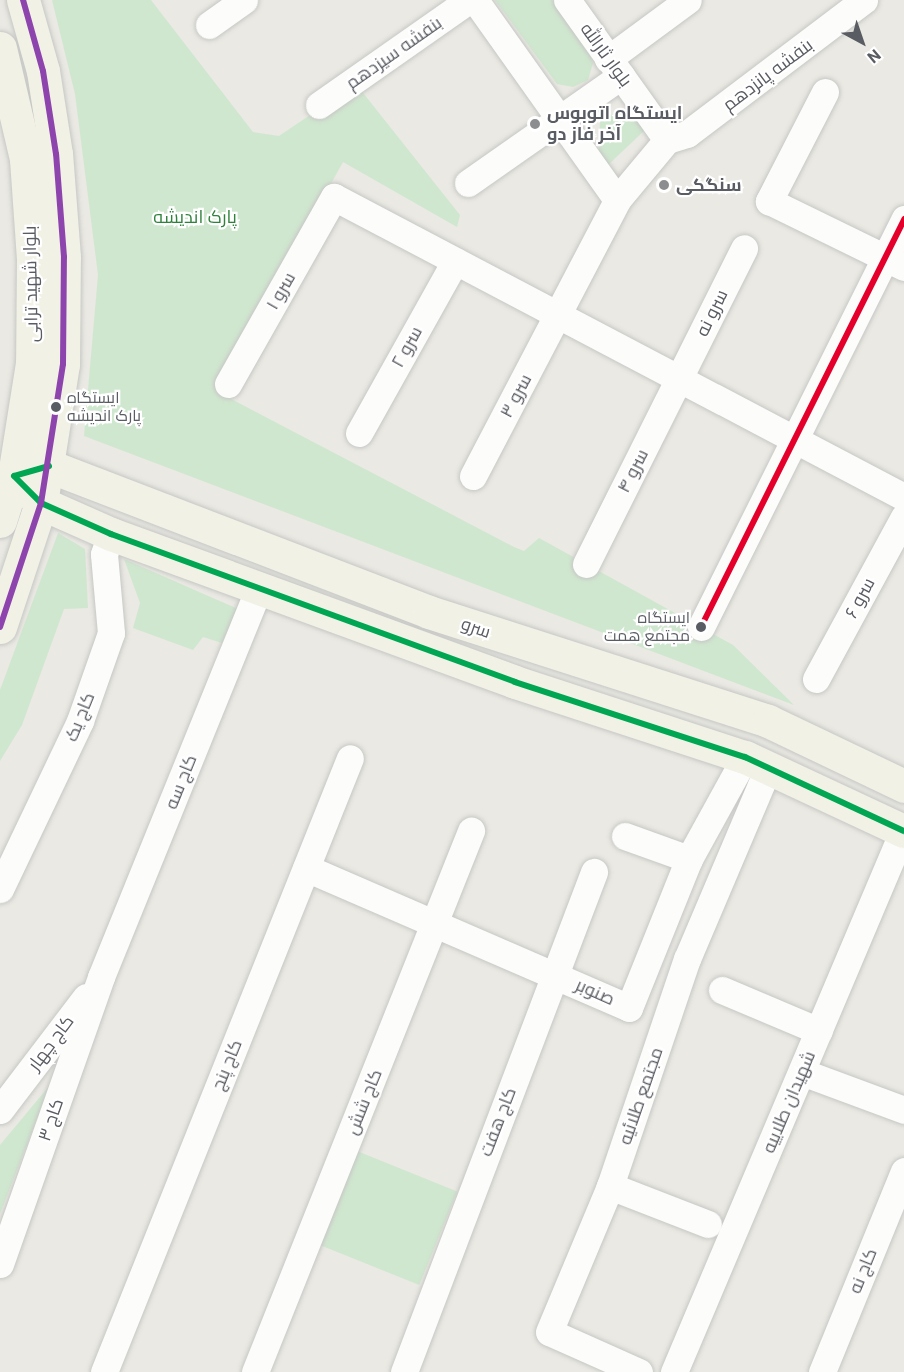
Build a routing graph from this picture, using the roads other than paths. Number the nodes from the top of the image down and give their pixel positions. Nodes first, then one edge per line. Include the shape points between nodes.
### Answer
1 (23, 0) edge
2 (244, 0) edge
3 (469, 0) edge
4 (475, 0) edge
5 (567, 0) edge
6 (687, 0) edge
7 (864, 0) edge
8 (209, 25) dead end
9 (0, 48) edge
10 (615, 67) junction
11 (825, 92) dead end
12 (319, 105) dead end
13 (561, 121) junction
14 (667, 140) junction
15 (468, 183) dead end
16 (617, 200) junction
17 (904, 219) edge
18 (744, 248) dead end
19 (455, 261) junction
20 (895, 262) edge
21 (558, 315) junction
22 (680, 379) junction
23 (228, 384) dead end
24 (359, 433) dead end
25 (796, 440) junction
26 (49, 466) junction
27 (14, 476) junction
28 (473, 476) dead end
29 (904, 497) edge
30 (41, 503) junction
31 (904, 517) edge
32 (0, 521) edge
33 (111, 534) junction
34 (586, 564) dead end
35 (260, 586) junction
36 (0, 627) edge
37 (701, 627) dead end
38 (816, 679) dead end
39 (351, 758) dead end
40 (757, 762) junction
41 (904, 786) edge
42 (471, 831) dead end
43 (903, 831) edge
44 (625, 836) dead end
45 (689, 858) junction
46 (306, 868) junction
47 (594, 872) dead end
48 (0, 889) edge
49 (435, 925) junction
50 (554, 974) junction
51 (101, 977) junction
52 (722, 990) dead end
53 (819, 1031) junction
54 (802, 1072) junction
55 (0, 1110) edge
56 (904, 1110) edge
57 (904, 1171) edge
58 (610, 1185) junction
59 (708, 1224) dead end
60 (0, 1264) edge
61 (104, 1372) edge
62 (255, 1372) edge
63 (404, 1372) edge
64 (639, 1372) edge
65 (675, 1372) edge
66 (822, 1372) edge

1 - 26 main road, بلوار شهید ترابی via 43,71 64,257 63,364
2 - 8 street
3 - 12 street, بنفشه سیزدهم
4 - 13 street
5 - 10 street, بلوار ثارالله
6 - 10 street
7 - 14 street, بنفشه پانزدهم via 687,134
9 - 27 main road, بلوار شهید ترابی via 26,159 33,258 32,363
10 - 13 street
10 - 14 street, بلوار ثارالله
11 - 20 street via 769,201
13 - 15 street
13 - 16 street
14 - 16 street
16 - 21 street, سرو ۳
17 - 20 street
18 - 22 street, سرو نه
19 - 21 street
19 - 23 street, سرو ۱ via 334,197
19 - 24 street, سرو ۲
20 - 25 street
21 - 22 street
21 - 28 street, سرو ۳
22 - 25 street
22 - 34 street, سرو ۴
25 - 29 street
25 - 37 street
26 - 27 main road
26 - 30 main road, بلوار شهید ترابی
26 - 41 main road, سرو via 429,612 768,721
27 - 30 main road
27 - 32 main road, بلوار شهید ترابی
30 - 33 main road
30 - 36 main road, بلوار شهید ترابی
31 - 38 street, سرو ۶
33 - 35 main road
33 - 48 street, کاج یک via 104,554 111,633 80,722
35 - 40 main road via 515,681
35 - 51 street, کاج سه
39 - 46 street, کاج پنج
40 - 43 main road
40 - 45 street, صنوبر
40 - 58 street, مجتمع طلائیه
42 - 49 street, کاج شش
43 - 53 street, شهیدان طلاییه
44 - 45 street
45 - 50 street, صنوبر via 629,1008
46 - 49 street, صنوبر
46 - 61 street, کاج پنج
47 - 50 street, کاج هفت
49 - 50 street, صنوبر
49 - 62 street, کاج شش
50 - 63 street, کاج هفت
51 - 55 street, کاج چهار
51 - 60 street, کاج ۳
52 - 53 street
53 - 54 street, شهیدان طلاییه
54 - 56 street
54 - 65 street, شهیدان طلاییه
57 - 66 street, کاج نه
58 - 59 street
58 - 64 street, مجتمع طلائیه via 549,1332

